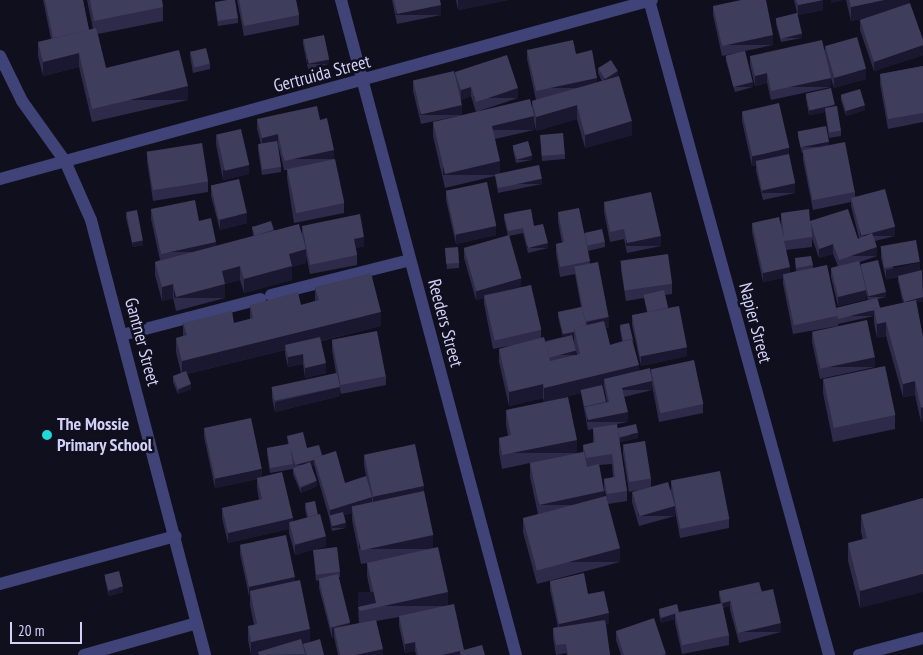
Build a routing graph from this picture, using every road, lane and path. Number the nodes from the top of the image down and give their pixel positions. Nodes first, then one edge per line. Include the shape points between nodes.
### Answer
1 (341, 0) edge
2 (650, 0) edge
3 (0, 56) edge
4 (363, 81) junction
5 (65, 161) junction
6 (0, 179) edge
7 (410, 260) junction
8 (122, 335) junction
9 (176, 536) junction
10 (0, 584) edge
11 (197, 623) junction
12 (923, 638) edge
13 (84, 655) edge
14 (205, 655) edge
15 (516, 655) edge
16 (829, 655) edge
17 (859, 655) edge

1 - 4 street, Reeders Street
2 - 4 street, Gertruida Street
2 - 16 street, Napier Street
3 - 5 street, Gantner Street via 22,101
4 - 5 street, Gertruida Street
4 - 7 street, Reeders Street
5 - 6 street, Gertruida Street
5 - 8 street, Gantner Street via 91,220
7 - 8 street
7 - 15 street, Reeders Street
8 - 9 street, Gantner Street
9 - 10 street
9 - 11 street, Gantner Street
11 - 13 street
11 - 14 street, Gantner Street
12 - 17 street

